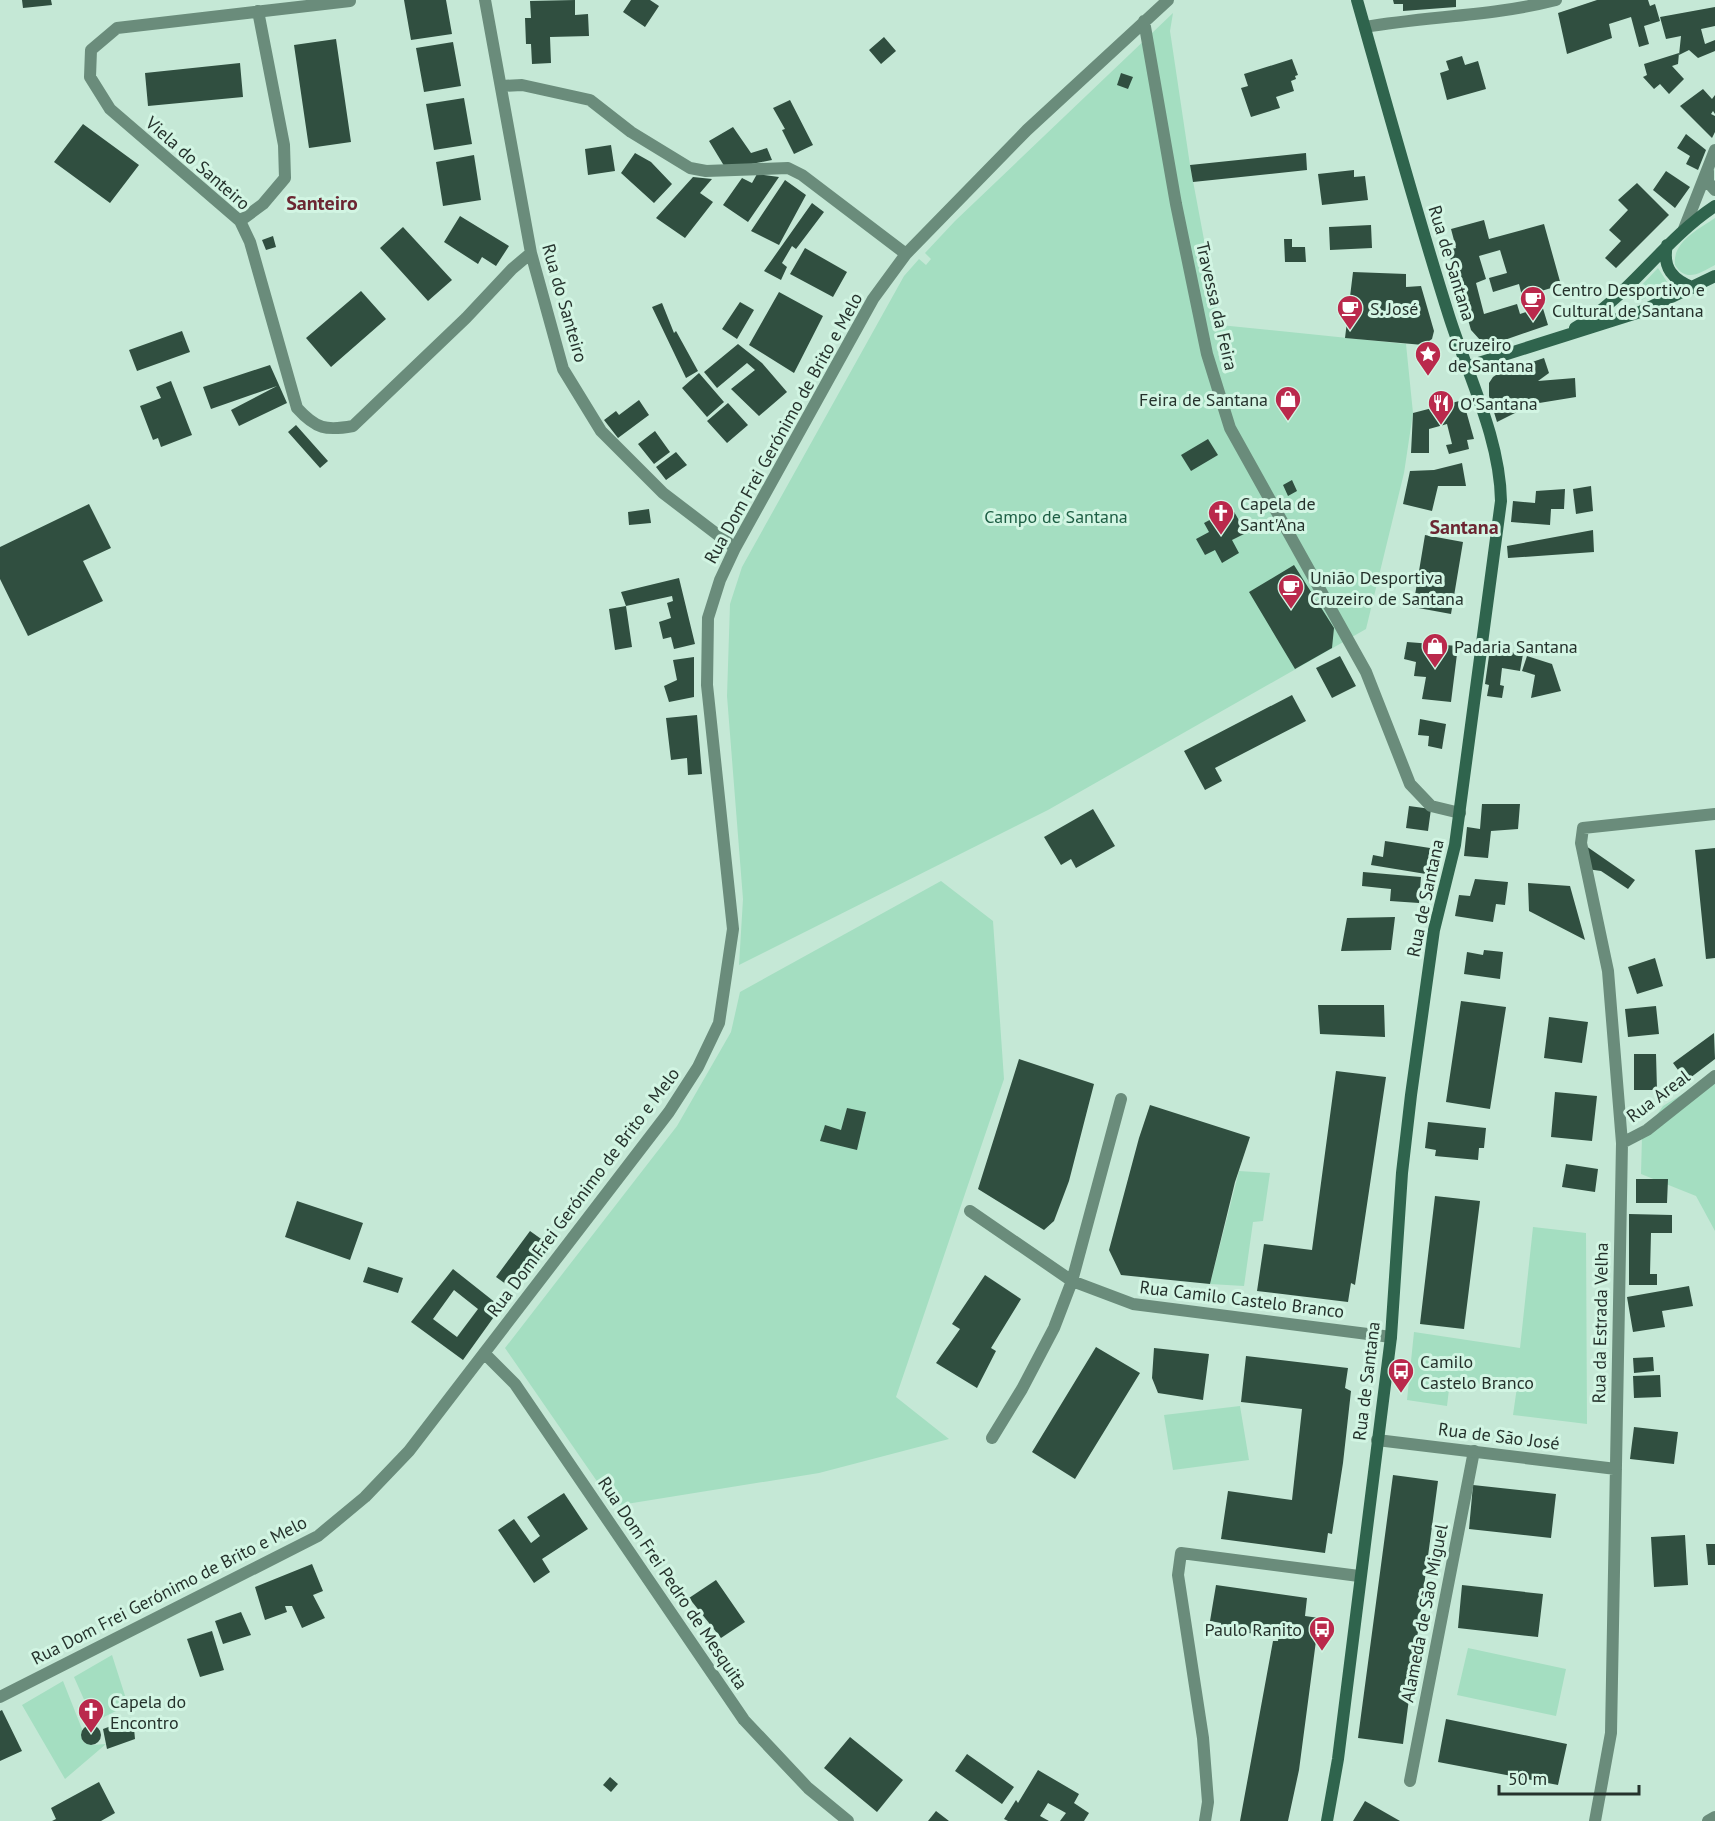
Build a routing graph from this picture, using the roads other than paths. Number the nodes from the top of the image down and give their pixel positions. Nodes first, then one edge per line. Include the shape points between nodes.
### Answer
1 (485, 0) edge
2 (1168, 0) edge
3 (1357, 0) edge
4 (1556, 0) edge
5 (350, 1) edge
6 (258, 11) junction
7 (1144, 21) junction
8 (1365, 27) junction
9 (501, 86) junction
10 (1715, 150) edge
11 (1708, 165) junction
12 (1715, 190) edge
13 (1715, 206) edge
14 (240, 221) junction
15 (1684, 229) junction
16 (1667, 245) junction
17 (531, 253) junction
18 (906, 254) junction
19 (1715, 276) edge
20 (1694, 288) junction
21 (1553, 340) junction
22 (1466, 367) junction
23 (735, 548) junction
24 (1460, 813) junction
25 (1715, 814) edge
26 (1715, 1076) edge
27 (1121, 1099) dead end
28 (1622, 1143) junction
29 (970, 1211) dead end
30 (1072, 1281) junction
31 (1391, 1337) junction
32 (484, 1353) junction
33 (992, 1438) dead end
34 (1377, 1440) junction
35 (1474, 1451) junction
36 (1616, 1469) junction
37 (1359, 1576) junction
38 (0, 1697) edge
39 (1410, 1781) dead end
40 (1715, 1817) edge
41 (848, 1821) edge
42 (1205, 1821) edge
43 (1327, 1821) edge
44 (1595, 1821) edge
45 (1708, 1821) edge

1 - 9 street, Rua do Santeiro
2 - 7 street, Rua Dom Frei Gerónimo de Brito e Melo
3 - 8 main road, Rua de Santana
4 - 8 street via 1526,9 1432,16
5 - 6 street, Viela do Santeiro
6 - 14 street via 284,145 285,178
6 - 14 street, Viela do Santeiro via 117,28 91,50 90,77 110,109
7 - 18 street, Rua Dom Frei Gerónimo de Brito e Melo via 1027,130
7 - 24 street, Travessa da Feira via 1207,354 1230,428 1349,638 1379,700 1410,784 1431,806
8 - 22 main road, Rua de Santana
9 - 17 street, Rua do Santeiro
9 - 18 street via 522,85 590,100 631,132 690,168 788,168
10 - 11 street
11 - 12 street via 1708,182
11 - 15 street
13 - 15 main road
14 - 17 street, Viela do Santeiro via 250,242 297,408 310,422 331,430 353,426
15 - 16 main road
16 - 20 main road via 1665,259 1671,274
16 - 21 main road via 1607,305
17 - 23 street, Rua do Santeiro via 563,369 601,431 663,494
18 - 23 street, Rua Dom Frei Gerónimo de Brito e Melo via 873,299
19 - 20 main road
20 - 21 main road via 1640,312
21 - 22 main road
22 - 24 main road, Rua de Santana via 1493,449 1501,501
23 - 32 street, Rua Dom Frei Gerónimo de Brito e Melo via 708,618 707,685 733,929 719,1023 698,1067 669,1112
24 - 31 main road, Rua de Santana via 1434,930 1411,1095
25 - 28 street, Rua da Estrada Velha via 1583,828 1581,843 1608,971
26 - 28 street, Rua Areal via 1647,1130
27 - 30 street
28 - 36 street, Rua da Estrada Velha
29 - 30 street, Rua Camilo Castelo Branco
30 - 31 street, Rua Camilo Castelo Branco via 1133,1304
30 - 33 street via 1054,1328
31 - 34 main road, Rua de Santana
32 - 38 street, Rua Dom Frei Gerónimo de Brito e Melo via 409,1451 365,1497 318,1536
32 - 41 street, Rua Dom Frei Pedro de Mesquita via 515,1384 744,1720 808,1788
34 - 35 street, Rua de São José
34 - 37 main road, Rua de Santana
35 - 36 street, Rua de São José
35 - 39 street, Alameda de São Miguel
36 - 44 street, Rua da Estrada Velha via 1611,1733
37 - 42 street via 1180,1553 1178,1575 1203,1738 1208,1802
37 - 43 main road, Rua de Santana
40 - 45 street

